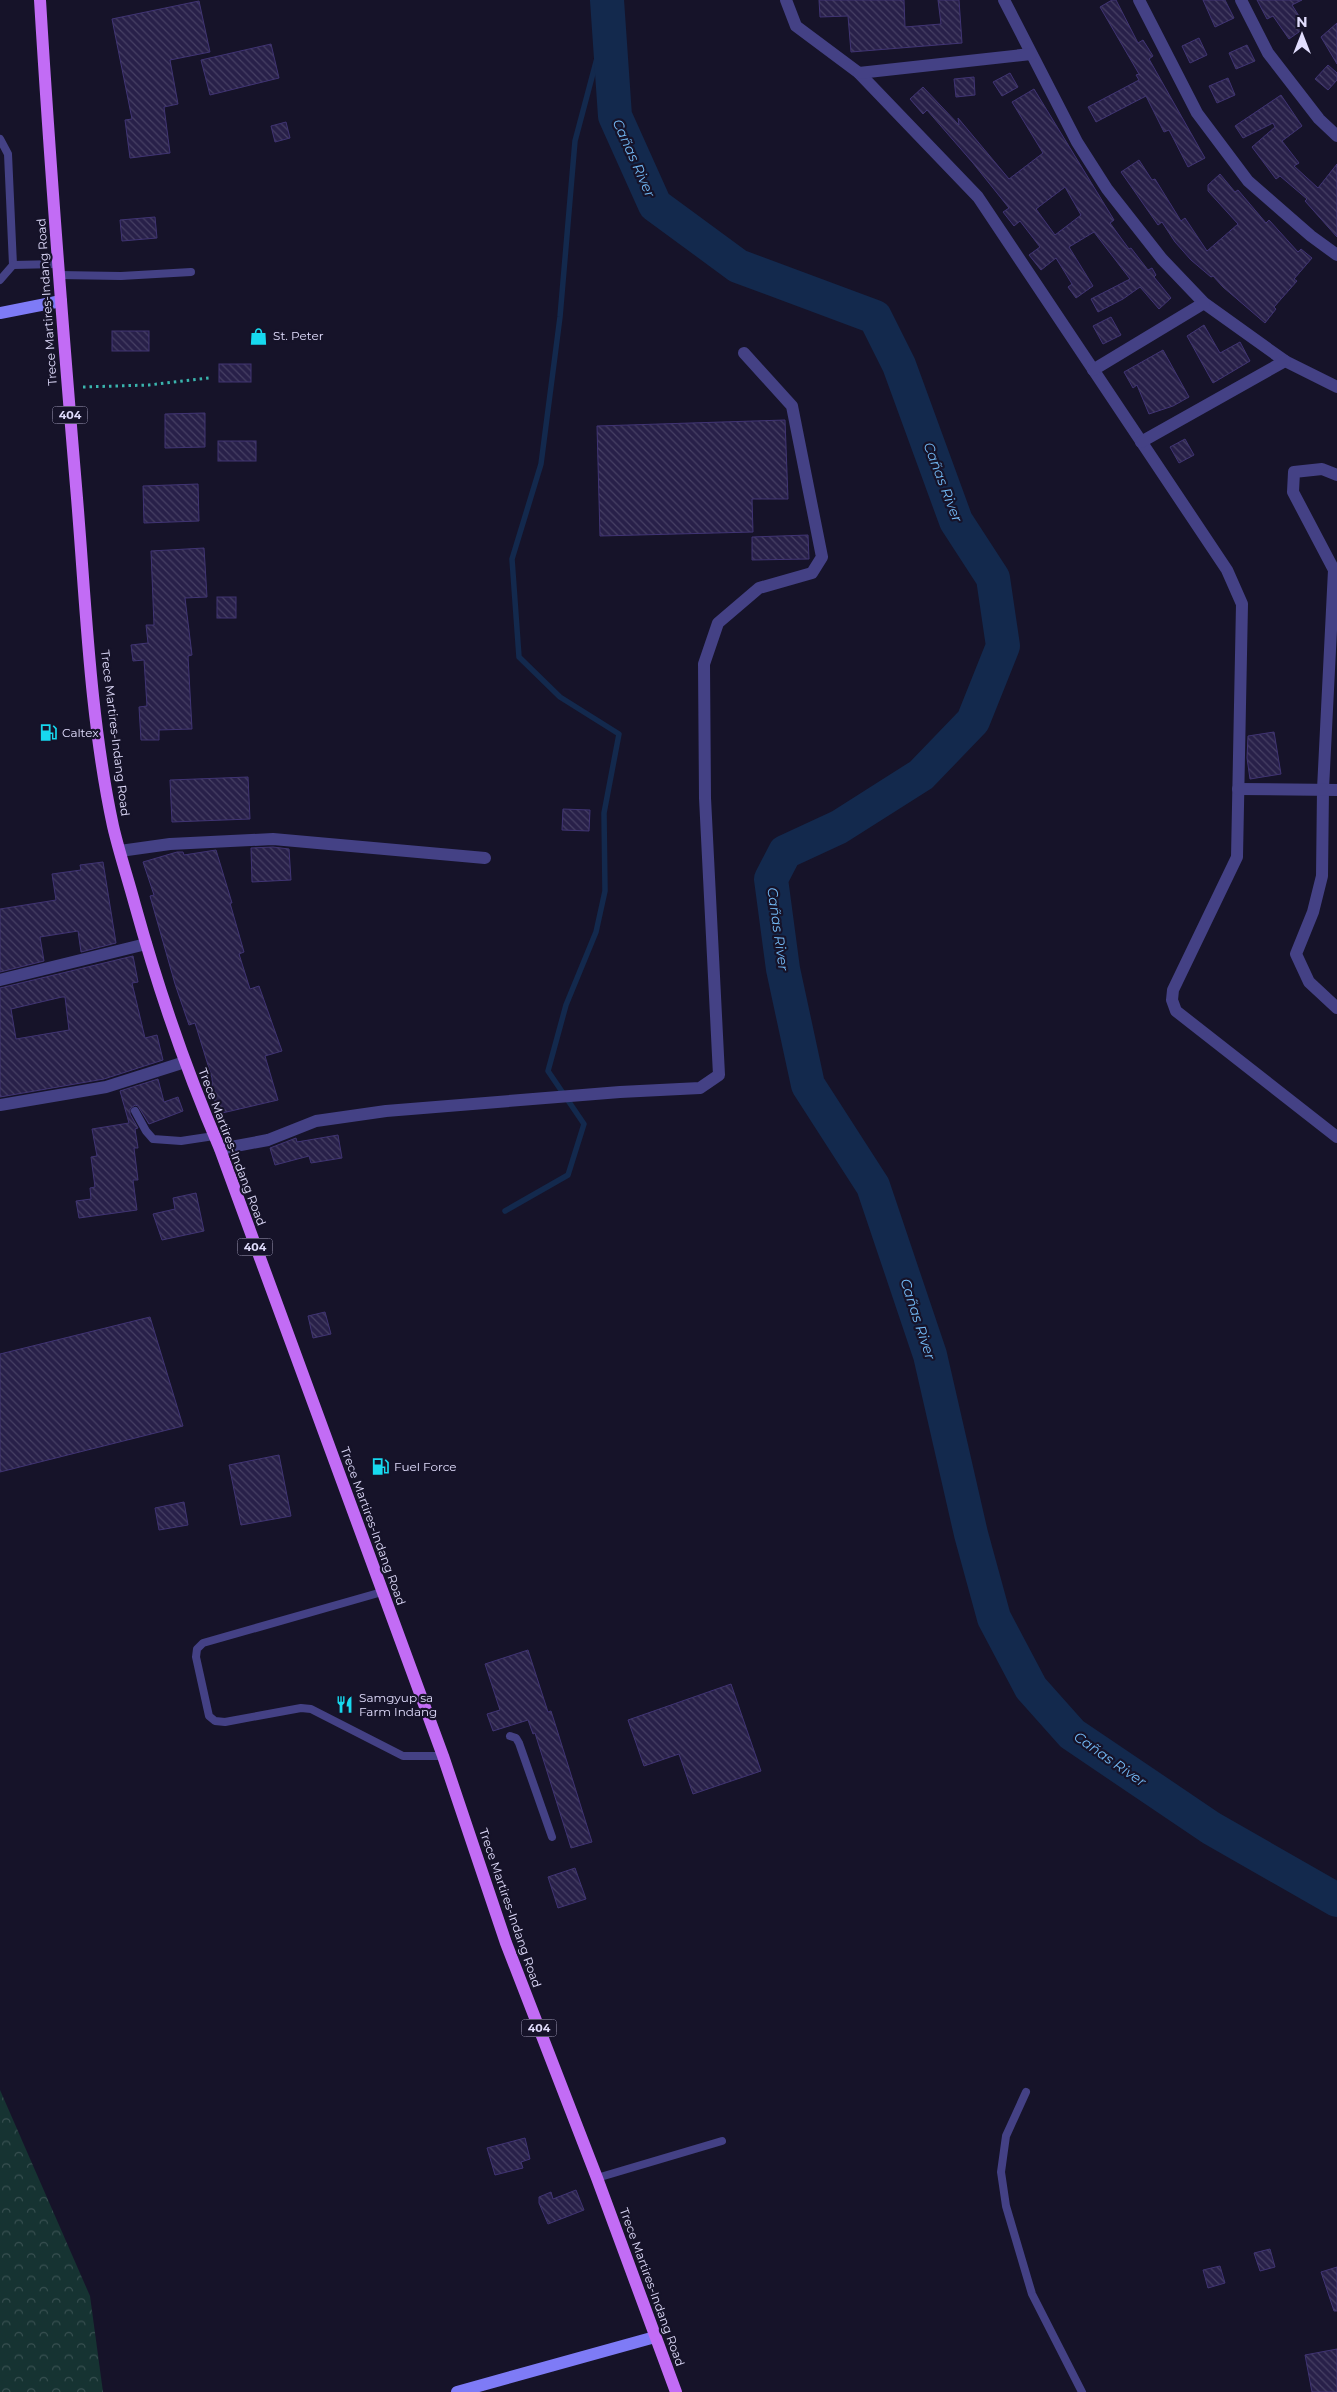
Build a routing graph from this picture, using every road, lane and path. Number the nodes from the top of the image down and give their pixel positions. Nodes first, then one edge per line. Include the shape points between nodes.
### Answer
1 (40, 0) edge
2 (786, 0) edge
3 (1004, 0) edge
4 (1139, 0) edge
5 (1241, 0) edge
6 (1031, 54) junction
7 (859, 73) junction
8 (1337, 136) edge
9 (0, 139) edge
10 (1337, 255) edge
11 (13, 265) junction
12 (58, 269) junction
13 (192, 272) dead end
14 (0, 280) edge
15 (61, 302) junction
16 (1204, 303) junction
17 (0, 313) edge
18 (744, 354) dead end
19 (1285, 361) junction
20 (1093, 370) junction
21 (209, 378) dead end
22 (68, 387) junction
23 (1337, 387) edge
24 (1141, 442) junction
25 (1337, 475) edge
26 (1335, 571) edge
27 (1332, 703) edge
28 (1238, 789) junction
29 (1323, 789) junction
30 (1337, 790) edge
31 (120, 851) junction
32 (485, 858) dead end
33 (146, 944) junction
34 (0, 980) edge
35 (1337, 1008) edge
36 (185, 1062) junction
37 (0, 1106) edge
38 (135, 1111) dead end
39 (214, 1136) junction
40 (1337, 1137) edge
41 (220, 1149) junction
42 (382, 1592) junction
43 (510, 1736) dead end
44 (443, 1756) junction
45 (552, 1837) dead end
46 (1026, 2092) dead end
47 (722, 2141) dead end
48 (597, 2178) junction
49 (655, 2337) junction
50 (457, 2392) edge
51 (676, 2392) edge
52 (1082, 2392) edge

1 - 12 main road, Trece Martires-Indang Road / 404
2 - 7 street via 796,26
3 - 6 street
4 - 10 street via 1197,113 1248,180
5 - 8 street via 1268,53 1318,119
6 - 7 street
6 - 16 street via 1077,142 1107,189 1162,259
7 - 20 street via 978,197
9 - 11 lane via 8,154
11 - 12 lane
11 - 14 lane
12 - 13 lane via 121,276
12 - 15 main road, Trece Martires-Indang Road / 404
15 - 17 street
15 - 22 main road, Trece Martires-Indang Road / 404
16 - 19 street
16 - 20 street
18 - 41 street via 792,406 822,557 812,573 759,588 718,623 704,664 705,798 719,1075 700,1088 386,1110 316,1121 268,1140
19 - 23 street
19 - 24 street
20 - 24 street
21 - 22 path via 149,385
22 - 31 main road, Trece Martires-Indang Road / 404 via 96,714 108,801
24 - 28 street via 1227,570 1242,604
25 - 26 street via 1322,470 1294,472 1293,492
26 - 27 street
27 - 29 street
28 - 29 street
28 - 40 street via 1237,857 1173,990 1172,1000 1176,1011
29 - 30 street
29 - 35 street via 1322,876 1313,912 1296,954 1309,982
31 - 32 street via 170,844 273,840
31 - 33 main road, Trece Martires-Indang Road / 404
33 - 34 street
33 - 36 main road, Trece Martires-Indang Road / 404
36 - 37 street via 106,1087
36 - 39 main road, Trece Martires-Indang Road / 404
38 - 39 lane via 153,1139 181,1141
39 - 41 main road, Trece Martires-Indang Road / 404
41 - 42 main road, Trece Martires-Indang Road / 404
42 - 44 main road, Trece Martires-Indang Road / 404
42 - 44 lane via 203,1643 197,1648 196,1657 209,1716 215,1721 225,1722 301,1708 403,1756
43 - 45 lane via 519,1743
44 - 48 main road, Trece Martires-Indang Road / 404 via 506,1943
46 - 52 lane via 1006,2136 1001,2172 1006,2206 1032,2294
47 - 48 lane
48 - 49 main road, Trece Martires-Indang Road / 404
49 - 50 street
49 - 51 main road, Trece Martires-Indang Road / 404

